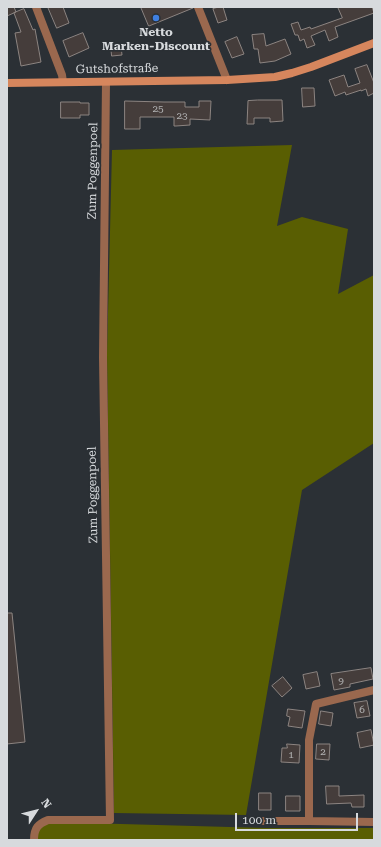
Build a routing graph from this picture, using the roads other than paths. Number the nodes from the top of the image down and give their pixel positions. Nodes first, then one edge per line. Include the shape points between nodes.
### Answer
1 (36, 7) edge
2 (198, 7) edge
3 (374, 43) edge
4 (227, 80) junction
5 (64, 82) junction
6 (106, 82) junction
7 (7, 83) edge
8 (374, 691) edge
9 (264, 821) dead end
10 (309, 821) junction
11 (374, 822) edge
12 (34, 840) edge

1 - 5 street
2 - 4 street
3 - 4 street, Gutshofstraße via 292,73
4 - 6 street, Gutshofstraße
5 - 6 street, Gutshofstraße
5 - 7 street, Gutshofstraße
6 - 12 street, Zum Poggenpoel via 103,357 110,820 48,820 36,828
8 - 10 street via 316,704 309,740
9 - 10 street
10 - 11 street

